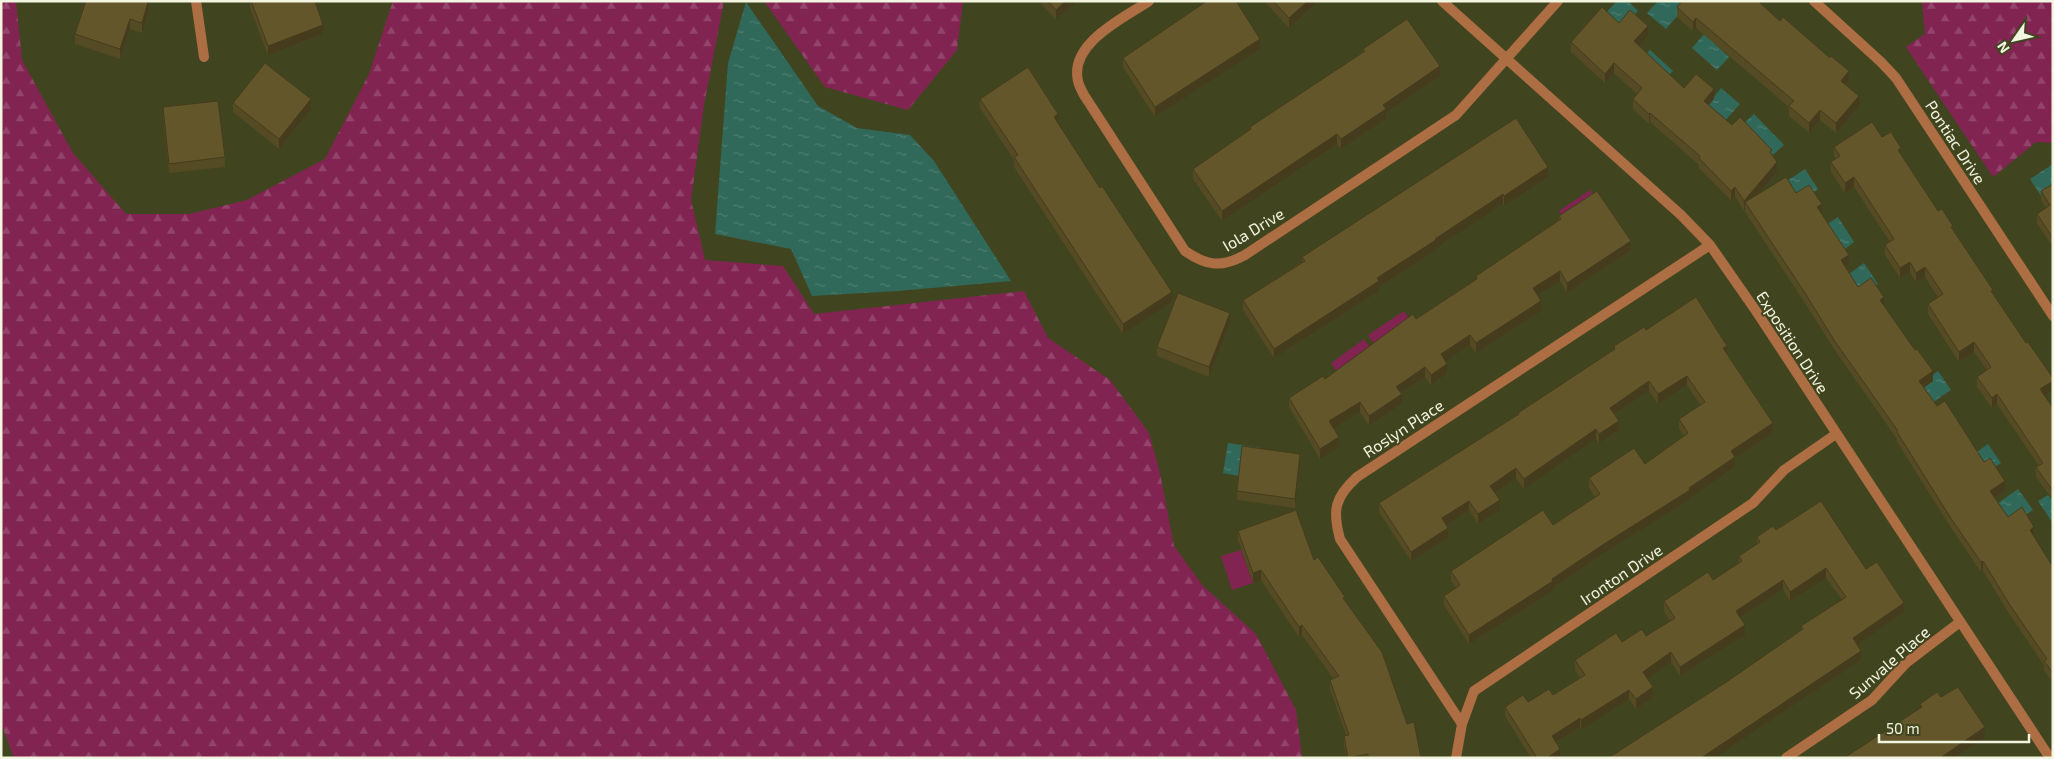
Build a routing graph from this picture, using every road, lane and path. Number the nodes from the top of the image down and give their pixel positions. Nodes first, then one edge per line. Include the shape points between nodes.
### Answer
1 (196, 1) edge
2 (1149, 1) edge
3 (1442, 1) edge
4 (1558, 1) edge
5 (1814, 1) edge
6 (204, 57) dead end
7 (1507, 58) junction
8 (1710, 245) junction
9 (2053, 316) edge
10 (1836, 434) junction
11 (1960, 622) junction
12 (1462, 724) junction
13 (1456, 758) edge
14 (1786, 758) edge
15 (2050, 758) edge

1 - 6 street
2 - 7 street, Iola Drive via 1099,34 1085,48 1078,64 1078,80 1084,95 1185,251 1199,261 1213,264 1230,263 1245,255 1456,115
3 - 7 street, Exposition Drive
4 - 7 street
5 - 9 street, Pontiac Drive via 1896,78
7 - 8 street, Exposition Drive via 1658,192
8 - 10 street, Exposition Drive
8 - 12 street, Roslyn Place via 1363,473 1345,488 1339,499 1336,523 1340,539
10 - 11 street, Exposition Drive
10 - 12 street, Ironton Drive via 1784,470 1753,503 1474,691
11 - 14 street, Sunvale Place via 1906,663 1872,700
11 - 15 street, Exposition Drive
12 - 13 street, Ironton Drive

